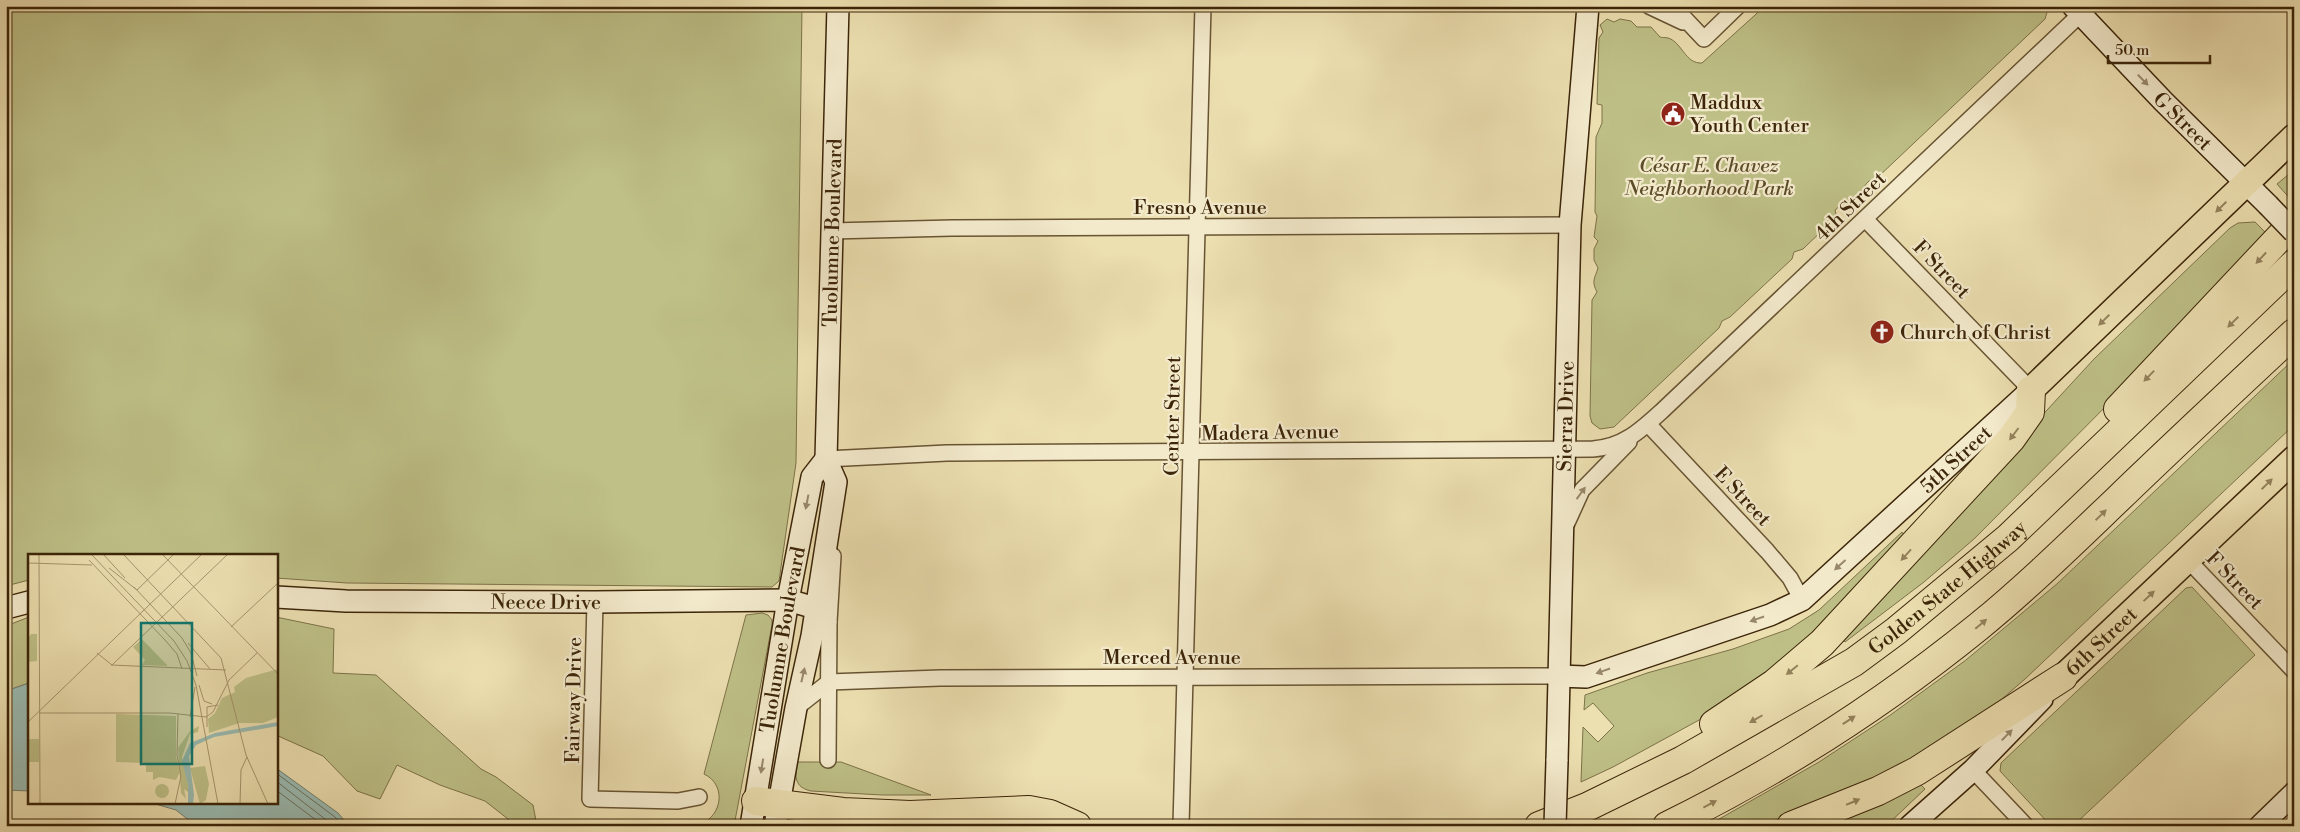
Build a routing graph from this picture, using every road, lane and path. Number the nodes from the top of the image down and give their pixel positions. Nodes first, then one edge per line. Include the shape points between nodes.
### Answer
1 (838, 6) edge
2 (1203, 6) edge
3 (1588, 6) edge
4 (1649, 6) edge
5 (1674, 6) edge
6 (1738, 6) edge
7 (2081, 9) edge
8 (1691, 26) junction
9 (2294, 137) edge
10 (2246, 182) junction
11 (1865, 219) junction
12 (2294, 222) edge
13 (1570, 225) junction
14 (1196, 227) junction
15 (831, 231) junction
16 (2294, 232) edge
17 (2294, 264) edge
18 (2294, 332) edge
19 (2032, 390) junction
20 (1642, 428) junction
21 (1565, 448) junction
22 (1191, 452) junction
23 (826, 459) junction
24 (2294, 459) edge
25 (1563, 538) junction
26 (2008, 538) junction
27 (2188, 560) junction
28 (278, 598) edge
29 (788, 600) junction
30 (1802, 600) junction
31 (28, 602) edge
32 (595, 602) junction
33 (6, 608) edge
34 (822, 615) junction
35 (2294, 671) edge
36 (1558, 676) junction
37 (1185, 677) junction
38 (2063, 677) junction
39 (829, 682) junction
40 (796, 708) junction
41 (828, 760) dead end
42 (1973, 770) junction
43 (2294, 793) edge
44 (699, 797) dead end
45 (1587, 807) junction
46 (990, 812) junction
47 (765, 814) edge
48 (1036, 826) edge
49 (1077, 826) edge
50 (1181, 826) edge
51 (1540, 826) edge
52 (1555, 826) edge
53 (1667, 826) edge
54 (1791, 826) edge
55 (1910, 826) edge
56 (2026, 826) edge
57 (2260, 826) edge

1 - 15 street, Tuolumne Boulevard
2 - 14 street, Center Street
3 - 13 street, Sierra Drive
4 - 8 street
5 - 8 street
6 - 8 street via 1704,39
7 -> 10 street, G Street via 2163,101
7 - 11 street, 4th Street
9 - 10 main road, 5th Street
10 - 16 street, G Street, bridge
10 -> 19 main road, 5th Street
11 - 19 street, F Street
11 - 20 street, 4th Street
12 -> 26 highway via 2044,487
13 - 14 street, Fresno Avenue
13 - 21 street, Sierra Drive
14 - 15 street, Fresno Avenue
14 - 22 street, Center Street
15 - 23 street, Tuolumne Boulevard
17 -> 26 highway, Golden State Highway
53 -> 18 highway via 1800,752 1872,705 1979,626 2050,564
19 -> 30 street, 5th Street
19 -> 45 highway via 2030,412 2011,439 1822,643 1775,683
20 - 21 street, 4th Street via 1622,443 1607,448
25 -> 20 street, 4th Street via 1582,490
20 - 30 street, E Street via 1768,551 1790,578
21 - 22 street, Madera Avenue
21 - 25 street, Sierra Drive
22 - 23 street, Madera Avenue via 947,453
22 - 37 street, Center Street
23 -> 29 street, Tuolumne Boulevard via 812,477
23 - 34 street, Tuolumne Boulevard via 836,482
27 -> 24 main road, 6th Street
25 - 36 street, Sierra Drive
26 -> 45 highway, Golden State Highway via 1958,582 1854,662 1683,760
27 - 35 street, F Street
38 -> 27 main road, 6th Street
28 - 32 street, Neece Drive
29 - 32 street, Neece Drive
29 - 34 street, Neece Drive
29 -> 47 street, Tuolumne Boulevard
30 -> 36 street, 5th Street via 1770,615 1586,676
31 - 33 street
32 - 44 street, Fairway Drive via 590,799 678,801
34 - 39 street, Tuolumne Boulevard
40 -> 34 street, Tuolumne Boulevard via 812,636
36 - 37 street, Merced Avenue
36 - 52 street, Sierra Drive, bridge
37 - 39 street, Merced Avenue
37 - 50 street, Center Street
42 -> 38 street, 6th Street
54 -> 38 highway via 1918,771
39 - 40 street
39 - 41 street, Tuolumne Boulevard
40 - 47 street, Tuolumne Boulevard
42 - 55 street, 6th Street
42 - 56 street
43 - 57 street
45 - 51 highway, Golden State Highway
46 - 47 highway
46 - 48 highway
46 - 49 highway via 1028,810 1050,814

